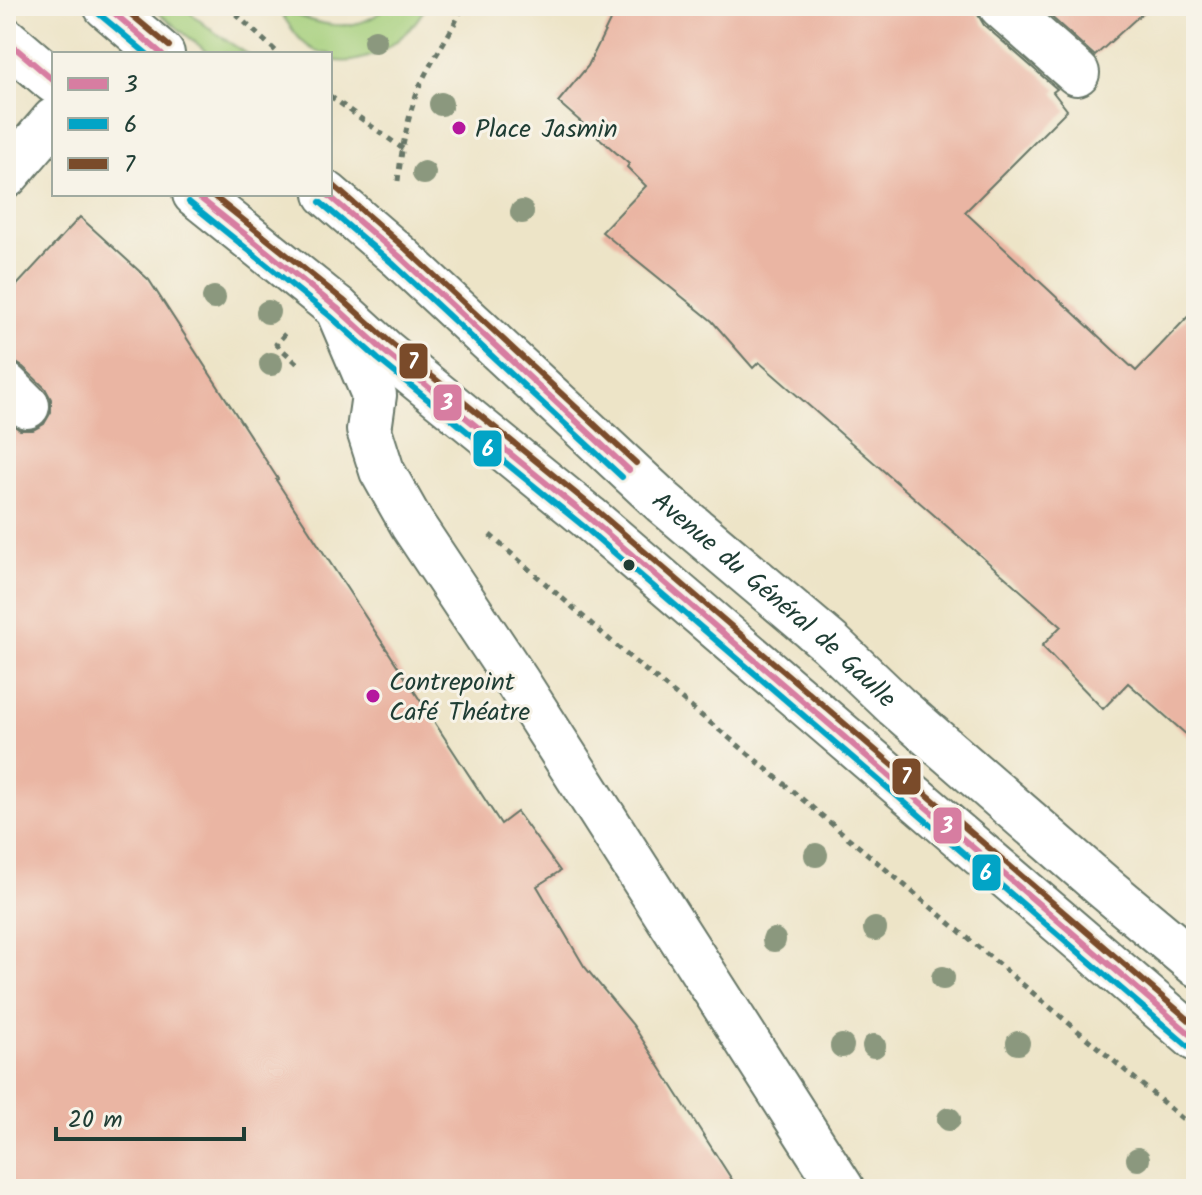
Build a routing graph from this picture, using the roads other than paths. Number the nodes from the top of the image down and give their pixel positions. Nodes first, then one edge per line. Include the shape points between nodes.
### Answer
1 (106, 6) edge
2 (1001, 6) edge
3 (6, 40) edge
4 (158, 50) edge
5 (1077, 73) dead end
6 (52, 79) edge
7 (52, 122) edge
8 (6, 176) edge
9 (197, 196) edge
10 (324, 197) edge
11 (337, 308) junction
12 (1196, 964) edge
13 (1196, 1039) edge
14 (833, 1185) edge

1 - 4 main road
2 - 5 main road
3 - 6 main road
7 - 8 main road
9 - 11 main road
10 - 12 main road, Avenue du Général de Gaulle via 399,256 664,503
11 - 13 main road
11 - 14 main road via 374,395 369,430 382,471

